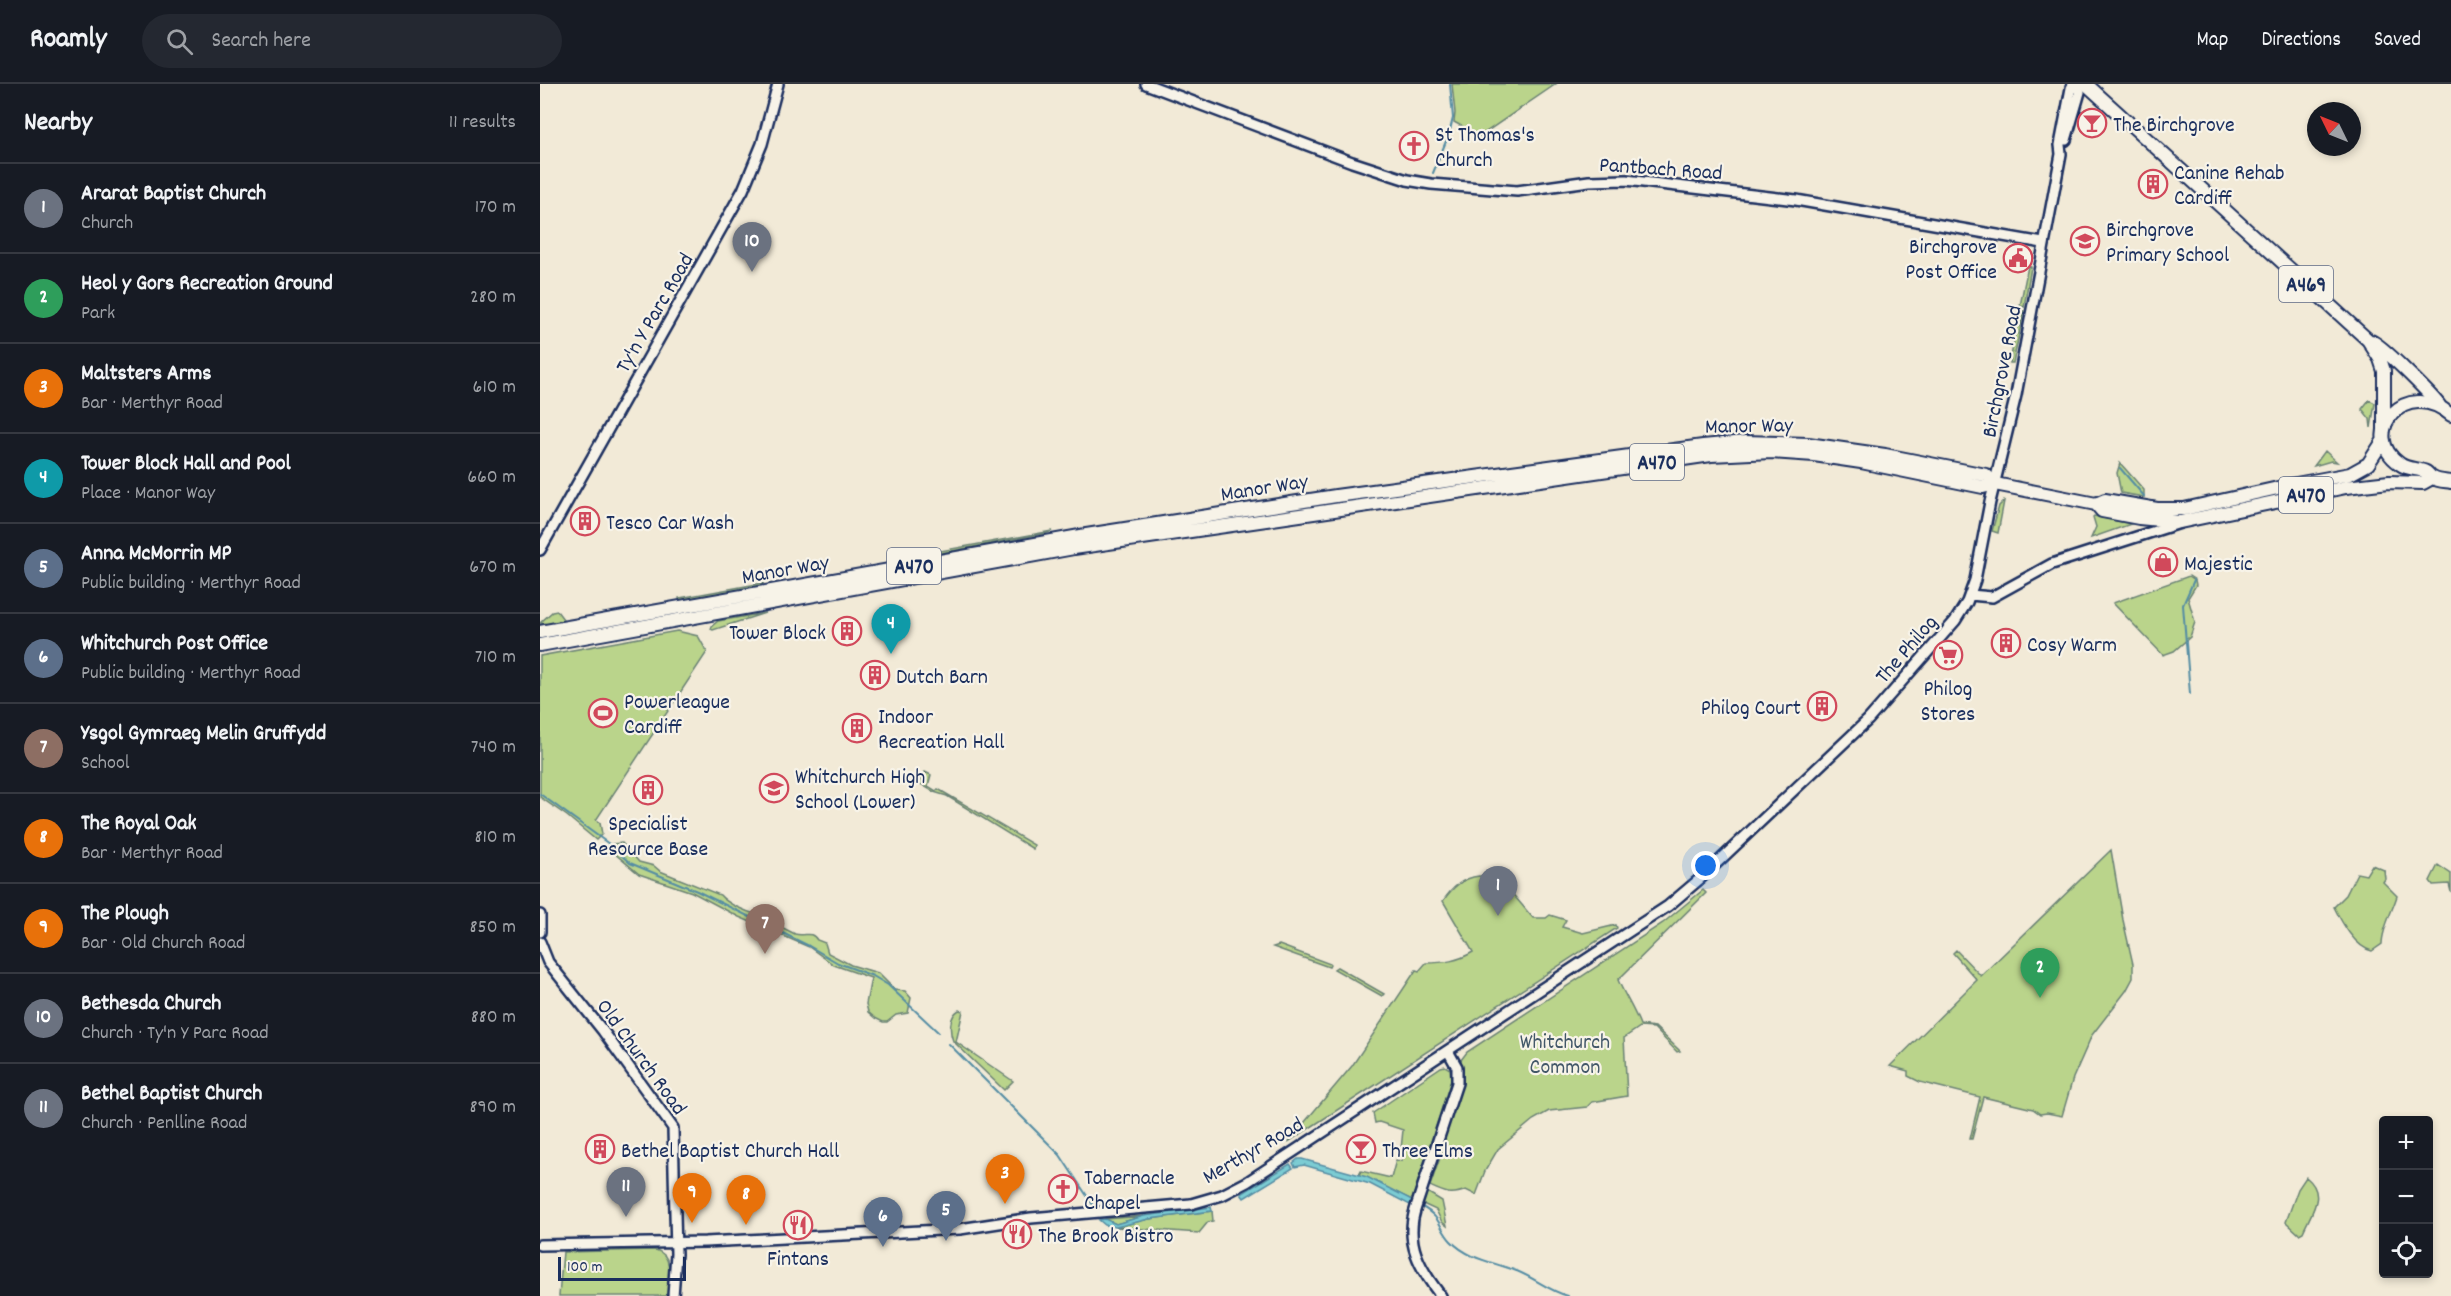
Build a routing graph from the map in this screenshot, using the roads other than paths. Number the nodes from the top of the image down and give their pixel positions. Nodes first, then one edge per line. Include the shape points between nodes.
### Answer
1 (778, 84) edge
2 (1146, 84) edge
3 (2075, 84) edge
4 (2086, 84) edge
5 (2043, 243) junction
6 (2368, 340) junction
7 (2439, 405) junction
8 (2451, 416) edge
9 (2383, 435) junction
10 (2432, 478) junction
11 (2451, 482) edge
12 (1995, 484) junction
13 (2096, 504) junction
14 (2181, 522) junction
15 (540, 550) edge
16 (1970, 595) junction
17 (540, 632) edge
18 (540, 645) edge
19 (1701, 878) joint
20 (540, 915) edge
21 (540, 933) edge
22 (540, 942) edge
23 (1448, 1051) junction
24 (675, 1243) junction
25 (540, 1245) edge
26 (673, 1296) edge
27 (1441, 1296) edge

1 - 15 street, Ty'n Y Parc Road via 762,144 739,199
2 - 5 street, Pantbach Road via 1407,180 1517,190 1626,180 1796,200
3 - 5 street, Birchgrove Road via 2069,96
4 - 6 main road, A469
5 - 12 street, Birchgrove Road via 2016,395
6 - 7 main road, A469 via 2382,348
6 - 9 main road, A469 via 2384,371
7 - 8 main road
7 - 9 main road, A470 via 2425,401 2407,404 2392,414
9 - 10 main road, A470 via 2398,463 2426,472
9 - 13 main road, Manor Way / A470 via 2368,464 2355,472 2184,509 2157,509 2105,500
10 - 11 main road, A470
10 - 14 main road, A470 via 2423,483 2346,487
12 - 13 main road, Manor Way / A470
12 - 16 street, Birchgrove Road
12 - 17 main road, Manor Way / A470 via 1986,475 1837,448 1775,442 1714,445 1336,496 1080,536
12 - 18 main road, Manor Way / A470 via 1983,488 1861,462 1796,453 1711,455 1074,548
13 - 14 main road, Manor Way / A470 via 2102,511
14 - 16 street via 2070,557 1992,597
16 - 19 street, The Philog via 1958,617 1878,710
19 - 23 street, Merthyr Road via 1659,913
20 - 21 street
22 - 24 street, Old Church Road via 548,962 671,1123
23 - 24 street, Merthyr Road via 1247,1182 1201,1202 960,1229
23 - 27 street via 1457,1067 1457,1083 1413,1224 1420,1267
24 - 25 street, Merthyr Road
24 - 26 street, Old Church Road

